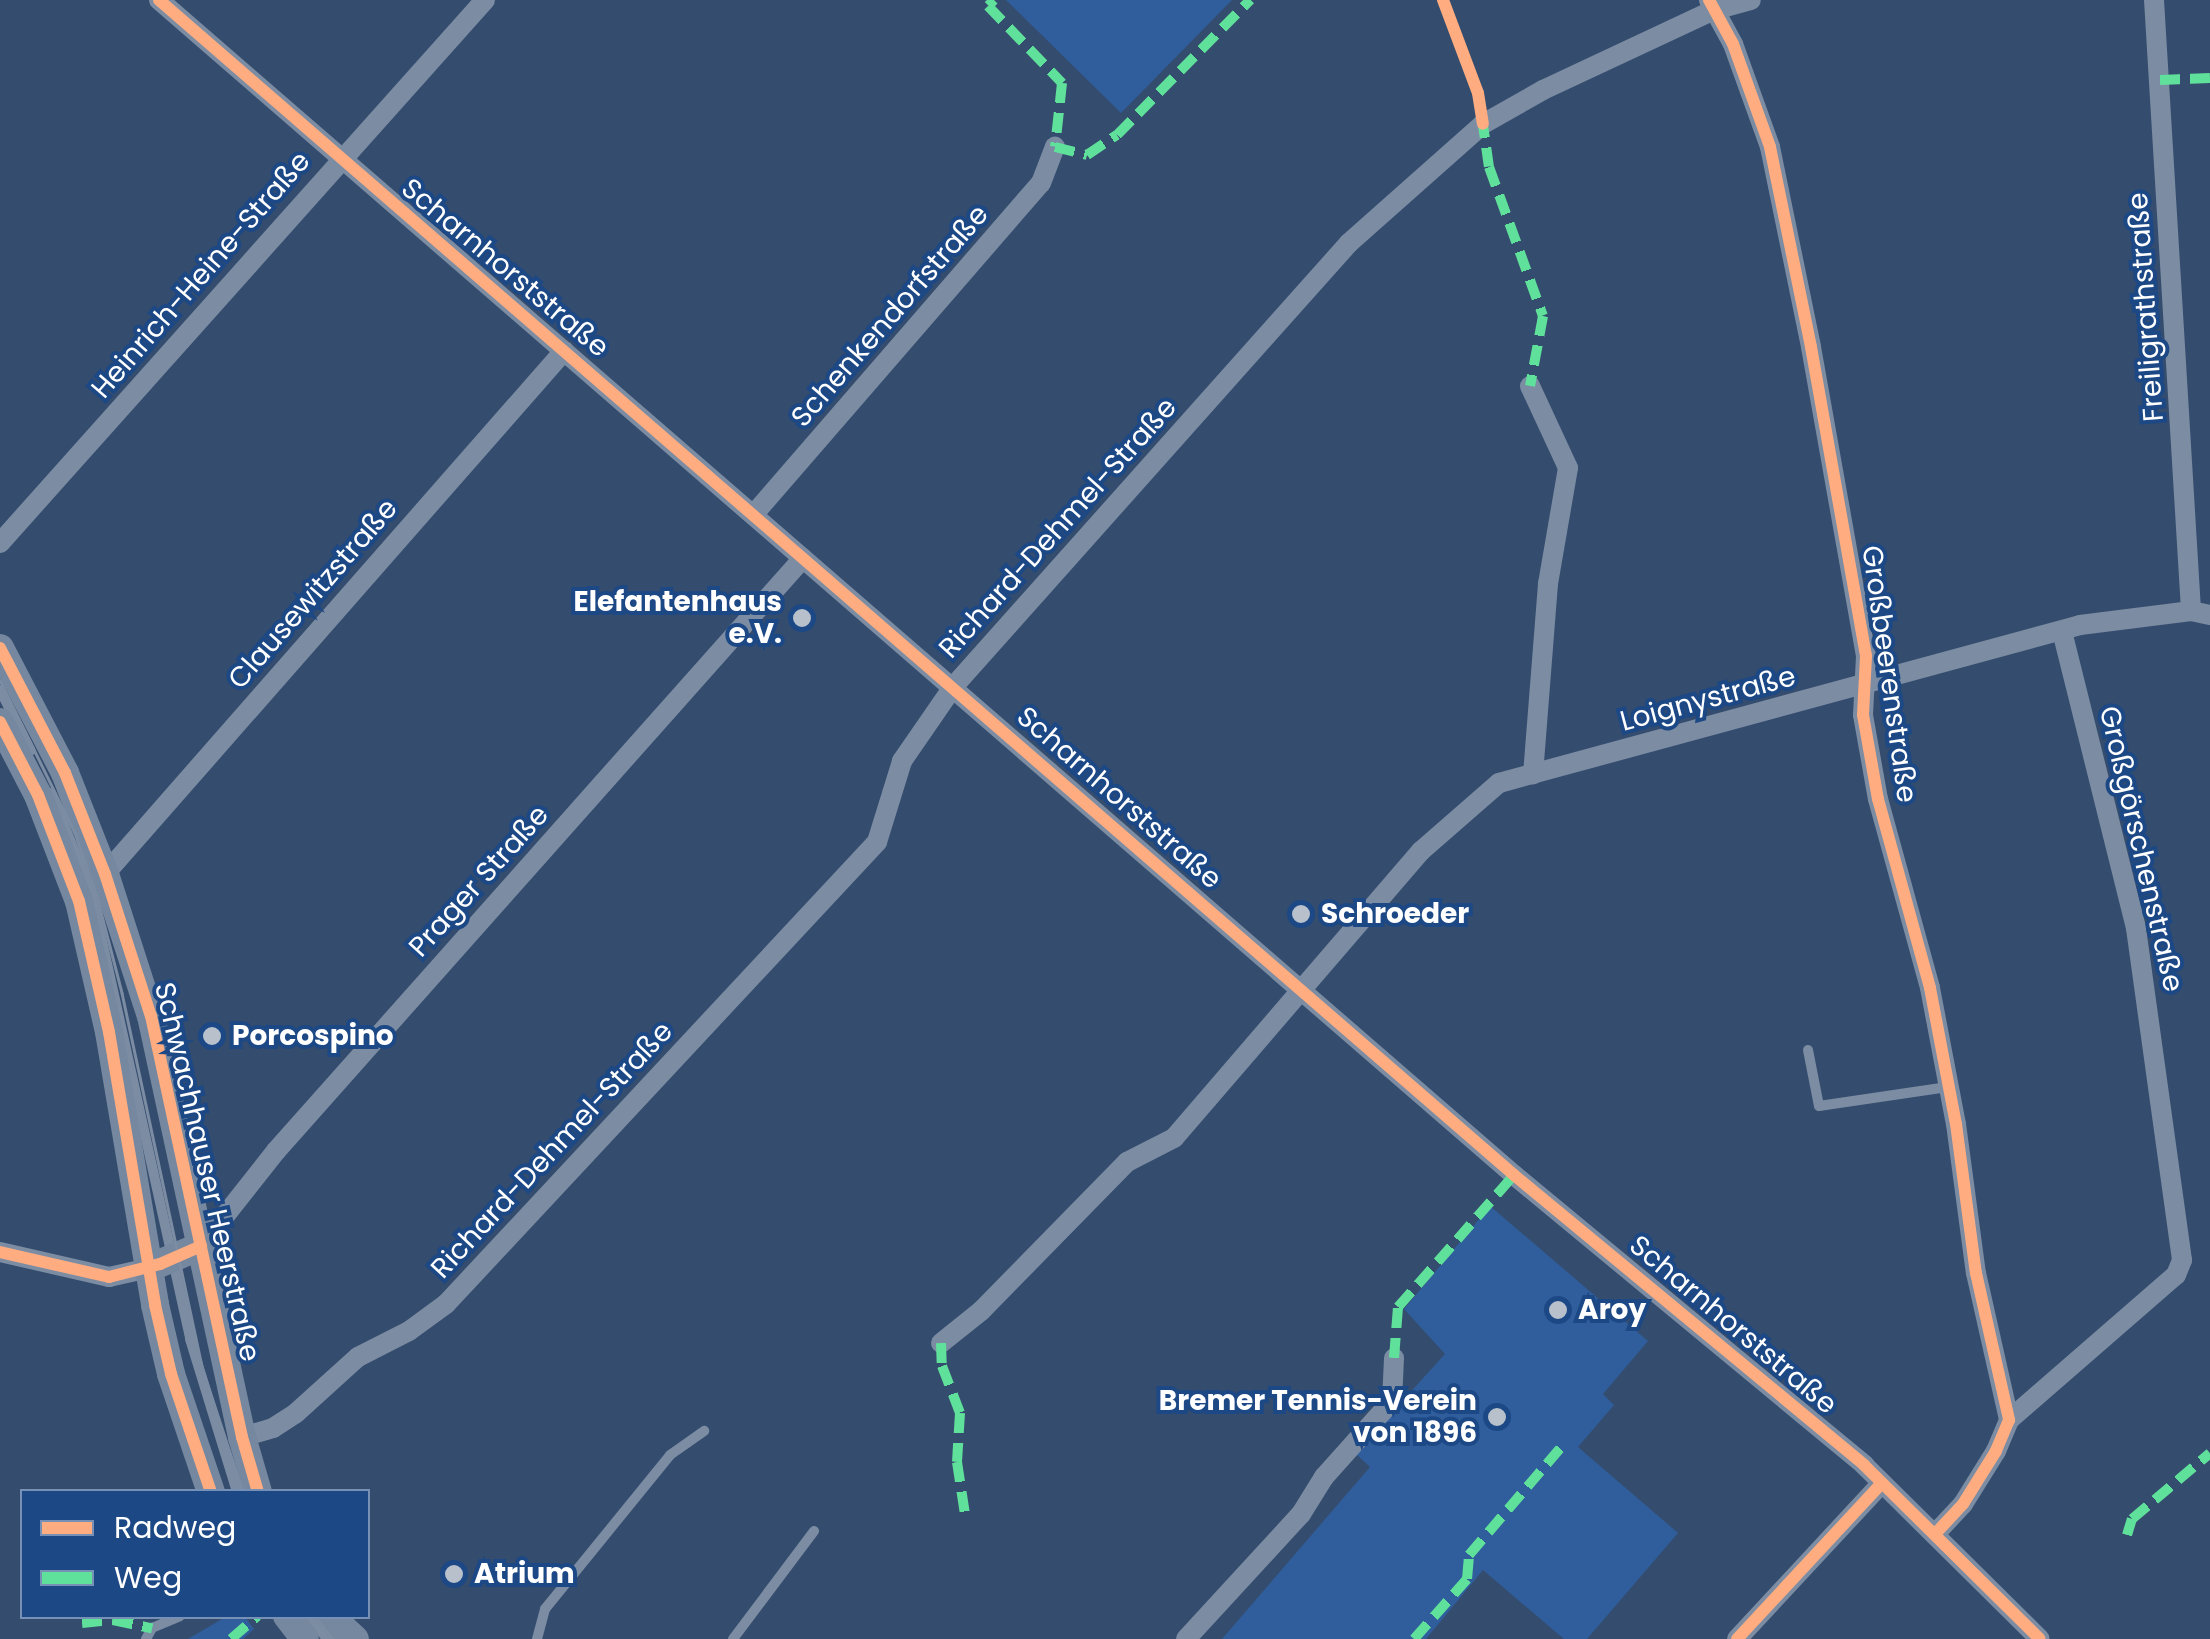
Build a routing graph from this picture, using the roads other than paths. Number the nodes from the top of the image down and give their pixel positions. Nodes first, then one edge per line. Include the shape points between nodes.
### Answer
1 (158, 0) edge
2 (485, 0) edge
3 (1751, 0) edge
4 (2154, 0) edge
5 (1711, 5) edge
6 (1055, 148) dead end
7 (339, 160) junction
8 (564, 352) junction
9 (1530, 386) dead end
10 (754, 514) junction
11 (0, 543) edge
12 (803, 558) junction
13 (2200, 613) edge
14 (2062, 631) junction
15 (0, 648) edge
16 (1865, 685) junction
17 (953, 687) junction
18 (0, 690) edge
19 (0, 722) edge
20 (1533, 774) junction
21 (105, 874) junction
22 (1302, 989) junction
23 (1808, 1050) dead end
24 (1949, 1086) junction
25 (201, 1246) junction
26 (0, 1252) edge
27 (161, 1263) junction
28 (941, 1344) dead end
29 (1394, 1358) dead end
30 (2009, 1420) junction
31 (704, 1431) dead end
32 (242, 1438) junction
33 (1880, 1485) junction
34 (211, 1489) edge
35 (237, 1489) edge
36 (257, 1489) edge
37 (814, 1531) dead end
38 (1935, 1534) junction
39 (173, 1619) edge
40 (289, 1619) edge
41 (310, 1619) edge
42 (333, 1619) edge
43 (146, 1639) edge
44 (305, 1639) edge
45 (327, 1639) edge
46 (354, 1639) edge
47 (537, 1639) edge
48 (732, 1639) edge
49 (1186, 1639) edge
50 (1736, 1639) edge
51 (2040, 1639) edge

1 - 7 street, Scharnhorststraße
2 - 7 street, Heinrich-Heine-Straße
3 - 5 street, Richard-Dehmel-Straße
4 - 13 street, Freiligrathstraße
5 - 16 street, Großbeerenstraße via 1733,44 1770,147 1822,404 1866,656
5 - 17 street, Richard-Dehmel-Straße via 1543,90 1458,142 1349,243
6 - 10 street, Schenkendorfstraße via 1041,183
7 - 8 street, Scharnhorststraße
7 - 11 street, Heinrich-Heine-Straße
8 - 10 street, Scharnhorststraße
8 - 21 street, Clausewitzstraße
9 - 20 street via 1568,468 1548,584
10 - 12 street, Scharnhorststraße
12 - 17 street, Scharnhorststraße
12 - 25 street, Prager Straße via 276,1151
13 - 14 street, Loignystraße
14 - 16 street, Loignystraße
14 - 30 street, Großgörschenstraße via 2136,928 2182,1260 2176,1275
15 - 21 main road, Schwachhauser Heerstraße via 65,774
16 - 20 street, Loignystraße
16 - 24 street, Großbeerenstraße via 1878,799 1930,988
17 - 22 street, Scharnhorststraße
17 - 32 street, Richard-Dehmel-Straße via 902,761 877,842 446,1304 358,1357 296,1413
18 - 27 lane via 91,891
19 - 27 main road via 38,795 79,901
20 - 22 street, Loignystraße via 1499,783 1422,851
21 - 25 main road, Schwachhauser Heerstraße via 150,1016
22 - 28 street, Loignystraße via 1174,1138 1127,1162
22 - 33 street, Scharnhorststraße
23 - 24 lane via 1818,1106
24 - 30 street, Großbeerenstraße via 1976,1273
25 - 27 main road
25 - 32 main road, Schwachhauser Heerstraße
26 - 27 street via 109,1277
27 - 34 main road via 171,1374
27 - 35 lane
29 - 49 street via 1392,1401 1324,1478 1302,1514
30 - 38 street via 1962,1504
31 - 47 lane via 670,1454 544,1609
32 - 36 main road, Schwachhauser Heerstraße
33 - 38 street, Scharnhorststraße
33 - 50 street
37 - 48 lane
38 - 51 street, Scharnhorststraße
39 - 43 lane via 152,1628
40 - 44 main road
41 - 45 lane
42 - 46 main road

